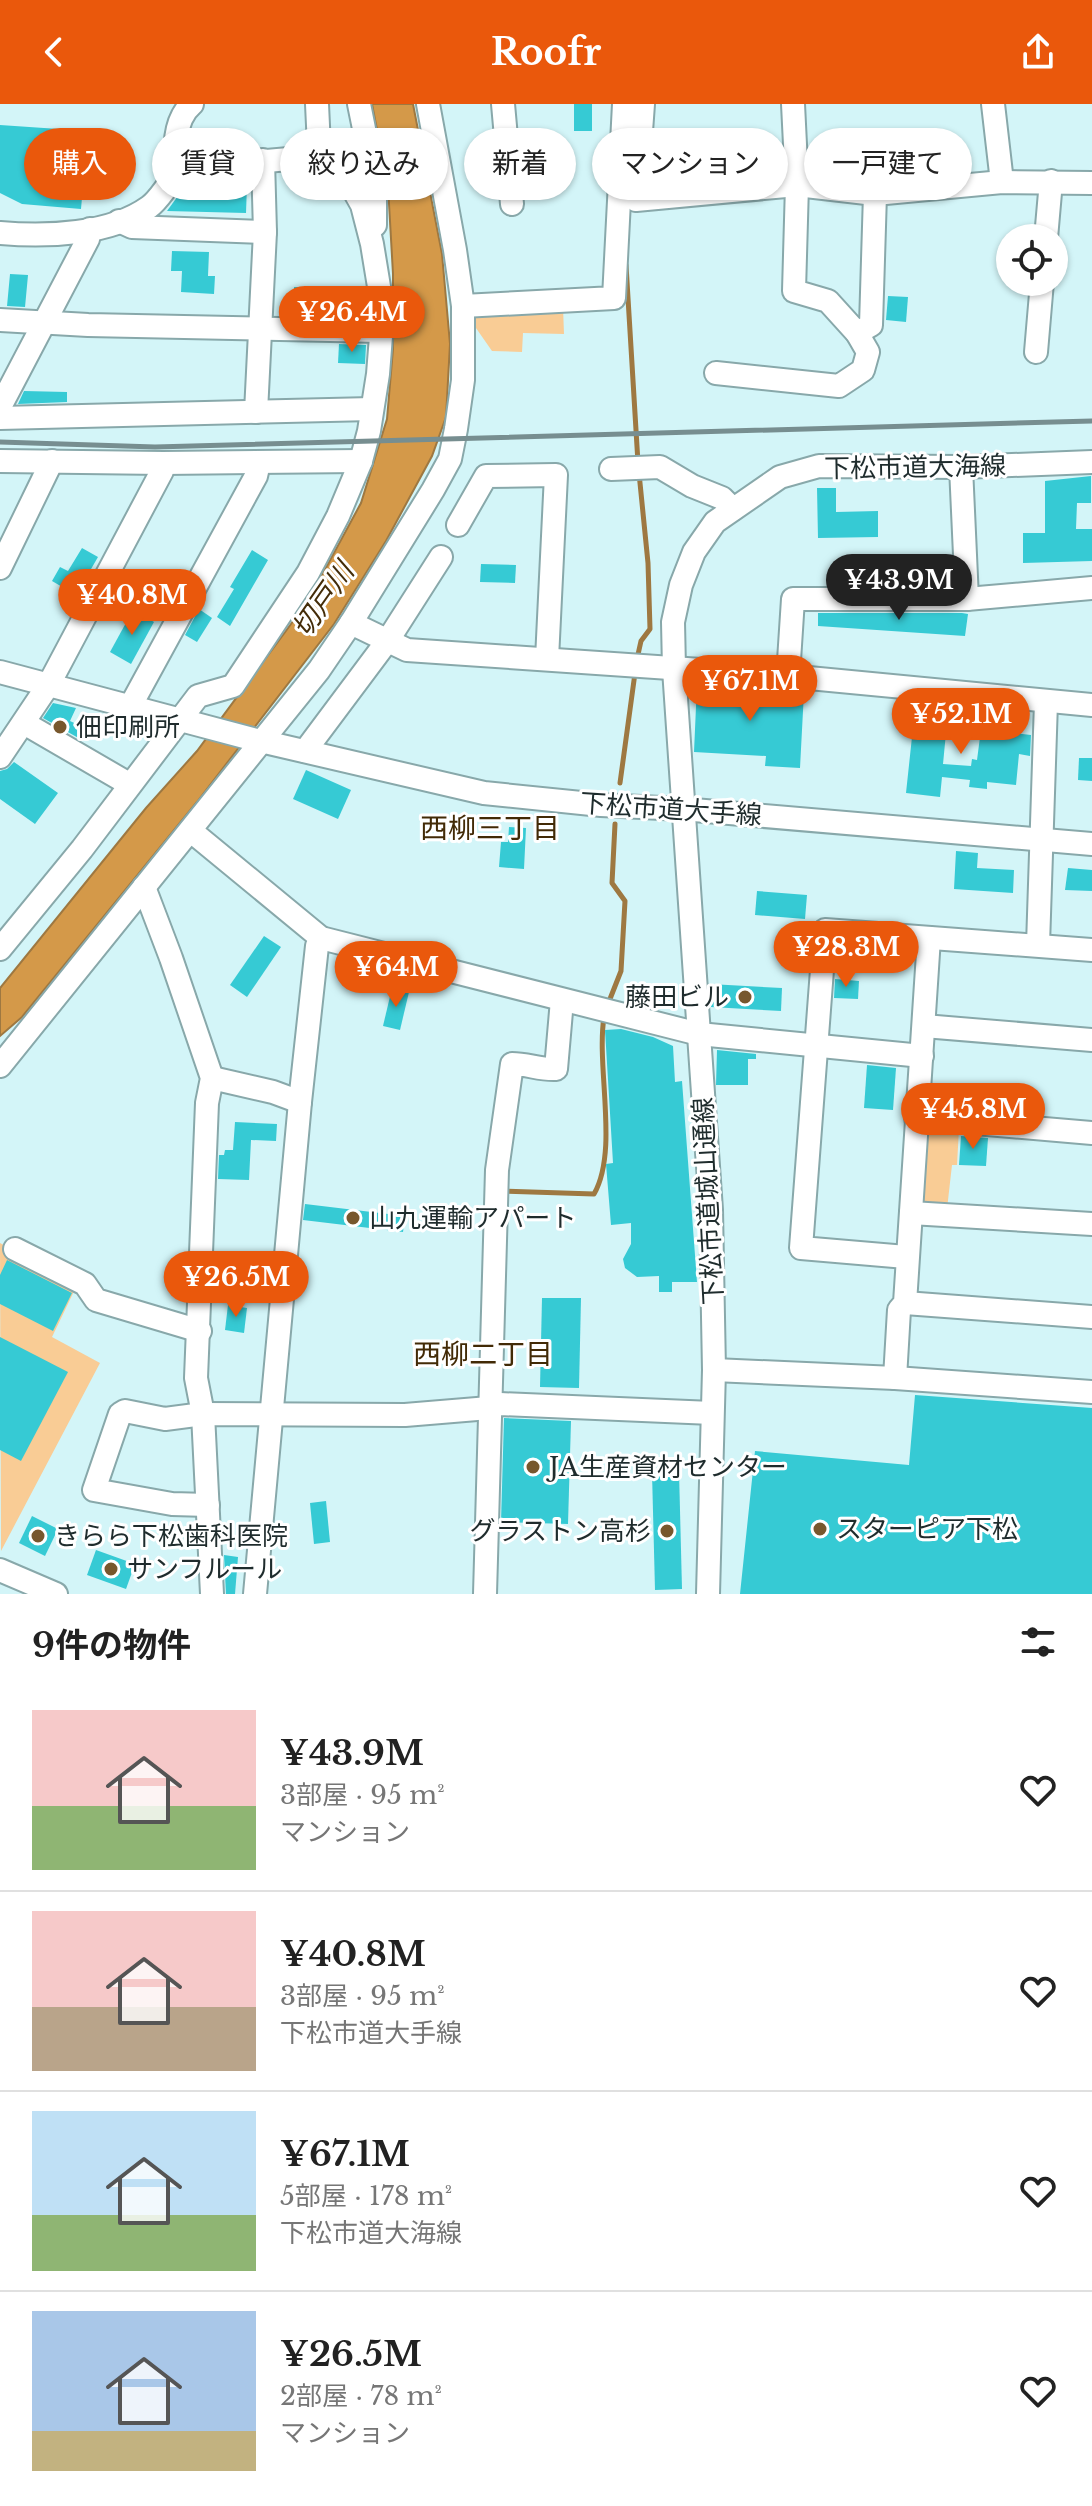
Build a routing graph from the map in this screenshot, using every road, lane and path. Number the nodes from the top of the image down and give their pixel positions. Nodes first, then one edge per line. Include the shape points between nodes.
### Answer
1 (192, 104) edge
2 (317, 104) edge
3 (359, 104) edge
4 (428, 104) edge
5 (503, 104) edge
6 (624, 104) edge
7 (643, 104) edge
8 (793, 104) edge
9 (993, 104) edge
10 (178, 128) edge
11 (317, 128) edge
12 (1051, 181) junction
13 (1002, 182) junction
14 (1092, 183) edge
15 (797, 185) junction
16 (972, 185) edge
17 (804, 186) edge
18 (264, 196) edge
19 (157, 200) edge
20 (359, 200) edge
21 (875, 200) edge
22 (512, 204) dead end
23 (119, 221) junction
24 (1047, 224) edge
25 (90, 229) junction
26 (265, 232) junction
27 (0, 233) edge
28 (372, 244) junction
29 (1041, 296) edge
30 (463, 306) junction
31 (0, 320) edge
32 (43, 324) junction
33 (259, 328) junction
34 (381, 331) junction
35 (857, 333) junction
36 (1036, 352) dead end
37 (716, 373) dead end
38 (0, 407) edge
39 (372, 409) junction
40 (256, 412) junction
41 (0, 418) edge
42 (0, 461) edge
43 (52, 461) junction
44 (361, 461) junction
45 (1092, 462) edge
46 (163, 463) junction
47 (259, 463) junction
48 (961, 467) junction
49 (611, 469) dead end
50 (733, 509) junction
51 (458, 525) dead end
52 (441, 557) dead end
53 (0, 568) edge
54 (1092, 588) edge
55 (967, 599) junction
56 (351, 623) junction
57 (388, 640) junction
58 (547, 659) junction
59 (674, 669) junction
60 (0, 672) edge
61 (788, 676) junction
62 (49, 684) junction
63 (1046, 702) junction
64 (131, 705) junction
65 (1092, 705) edge
66 (182, 721) junction
67 (24, 723) junction
68 (260, 741) junction
69 (305, 751) junction
70 (0, 757) edge
71 (129, 784) junction
72 (682, 809) junction
73 (191, 831) junction
74 (1040, 841) junction
75 (1092, 844) edge
76 (144, 887) junction
77 (321, 938) junction
78 (929, 938) junction
79 (1038, 945) junction
80 (0, 949) edge
81 (1092, 950) edge
82 (562, 1000) junction
83 (924, 1026) junction
84 (699, 1034) junction
85 (1092, 1040) edge
86 (817, 1045) junction
87 (922, 1056) junction
88 (0, 1066) edge
89 (212, 1078) junction
90 (300, 1102) junction
91 (916, 1118) junction
92 (1092, 1133) edge
93 (911, 1213) junction
94 (1092, 1224) edge
95 (15, 1249) dead end
96 (906, 1257) junction
97 (905, 1303) junction
98 (1092, 1317) edge
99 (200, 1331) junction
100 (714, 1370) junction
101 (895, 1378) junction
102 (1092, 1392) edge
103 (489, 1408) junction
104 (712, 1413) junction
105 (203, 1414) junction
106 (272, 1416) junction
107 (208, 1505) junction
108 (0, 1570) edge
109 (56, 1594) edge
110 (212, 1594) edge
111 (255, 1594) edge
112 (485, 1594) edge
113 (708, 1594) edge

1 - 10 street
2 - 11 street
3 - 28 street via 375,183
4 - 30 street
5 - 22 street
6 - 30 street via 614,298
7 - 15 street via 636,200
8 - 15 street
9 - 13 street
12 - 13 street
12 - 14 street
12 - 24 street
13 - 16 street
15 - 17 street
15 - 35 street via 794,291 828,301
18 - 26 street
19 - 23 street
20 - 28 street
21 - 35 street via 871,325
23 - 25 street
23 - 26 street via 132,227
25 - 27 street via 64,235
25 - 32 street
26 - 33 street
28 - 34 street via 383,311
29 - 36 street
30 - 56 street via 463,380 450,459
31 - 32 street
32 - 33 street
32 - 38 street
33 - 34 street
33 - 40 street
34 - 39 street
35 - 37 street via 868,352 863,370 839,386
39 - 40 street
39 - 44 street
40 - 41 street
42 - 43 street
43 - 46 street
43 - 53 street
44 - 47 street
44 - 66 street via 308,573 233,686 198,696
45 - 48 street, 下松市道大海線
46 - 47 street
46 - 62 street
47 - 64 street
48 - 50 street, 下松市道大海線 via 819,466 780,477
48 - 55 street
49 - 50 street via 660,467 722,498
50 - 59 street, 下松市道大海線 via 715,522 694,552 681,585 673,622
51 - 58 street via 486,476 556,475
52 - 57 street
54 - 55 street
55 - 61 street via 793,599
56 - 57 street
56 - 68 street
57 - 58 street via 407,650
57 - 69 street
58 - 59 street
59 - 61 street
59 - 72 street, 下松市道大海線
60 - 62 street
61 - 63 street
62 - 64 street
62 - 67 street
63 - 65 street
63 - 74 street
64 - 66 street
66 - 68 street, 下松市道大手線
66 - 71 street
67 - 70 street
67 - 71 street
68 - 69 street, 下松市道大手線
68 - 73 street
69 - 72 street, 下松市道大手線 via 484,793
71 - 80 street
72 - 74 street, 下松市道大手線
72 - 84 street, 下松市道城山通線
73 - 76 street
73 - 77 street
74 - 75 street, 下松市道大手線
74 - 79 street
76 - 88 street
76 - 89 street
77 - 82 street
77 - 90 street
78 - 79 street
78 - 83 street
78 - 86 street via 825,930
79 - 81 street
82 - 84 street
82 - 103 street via 556,1069 512,1064 497,1170
83 - 85 street
83 - 87 street
84 - 86 street
84 - 100 street, 下松市道城山通線 via 711,1210
86 - 87 street
86 - 96 street via 801,1248
87 - 91 street
89 - 90 street
89 - 99 street
90 - 106 street
91 - 92 street
91 - 93 street
93 - 94 street
93 - 96 street
95 - 99 street via 85,1284 96,1300
96 - 97 street
97 - 98 street
97 - 101 street via 899,1310
99 - 105 street via 196,1378
100 - 101 street
100 - 104 street, 下松市道城山通線
101 - 102 street
103 - 104 street via 500,1404
103 - 106 street
103 - 112 street
104 - 113 street, 下松市道城山通線
105 - 106 street
105 - 107 street
105 - 107 street via 165,1419 120,1414 94,1490
106 - 111 street
107 - 110 street
108 - 109 street

